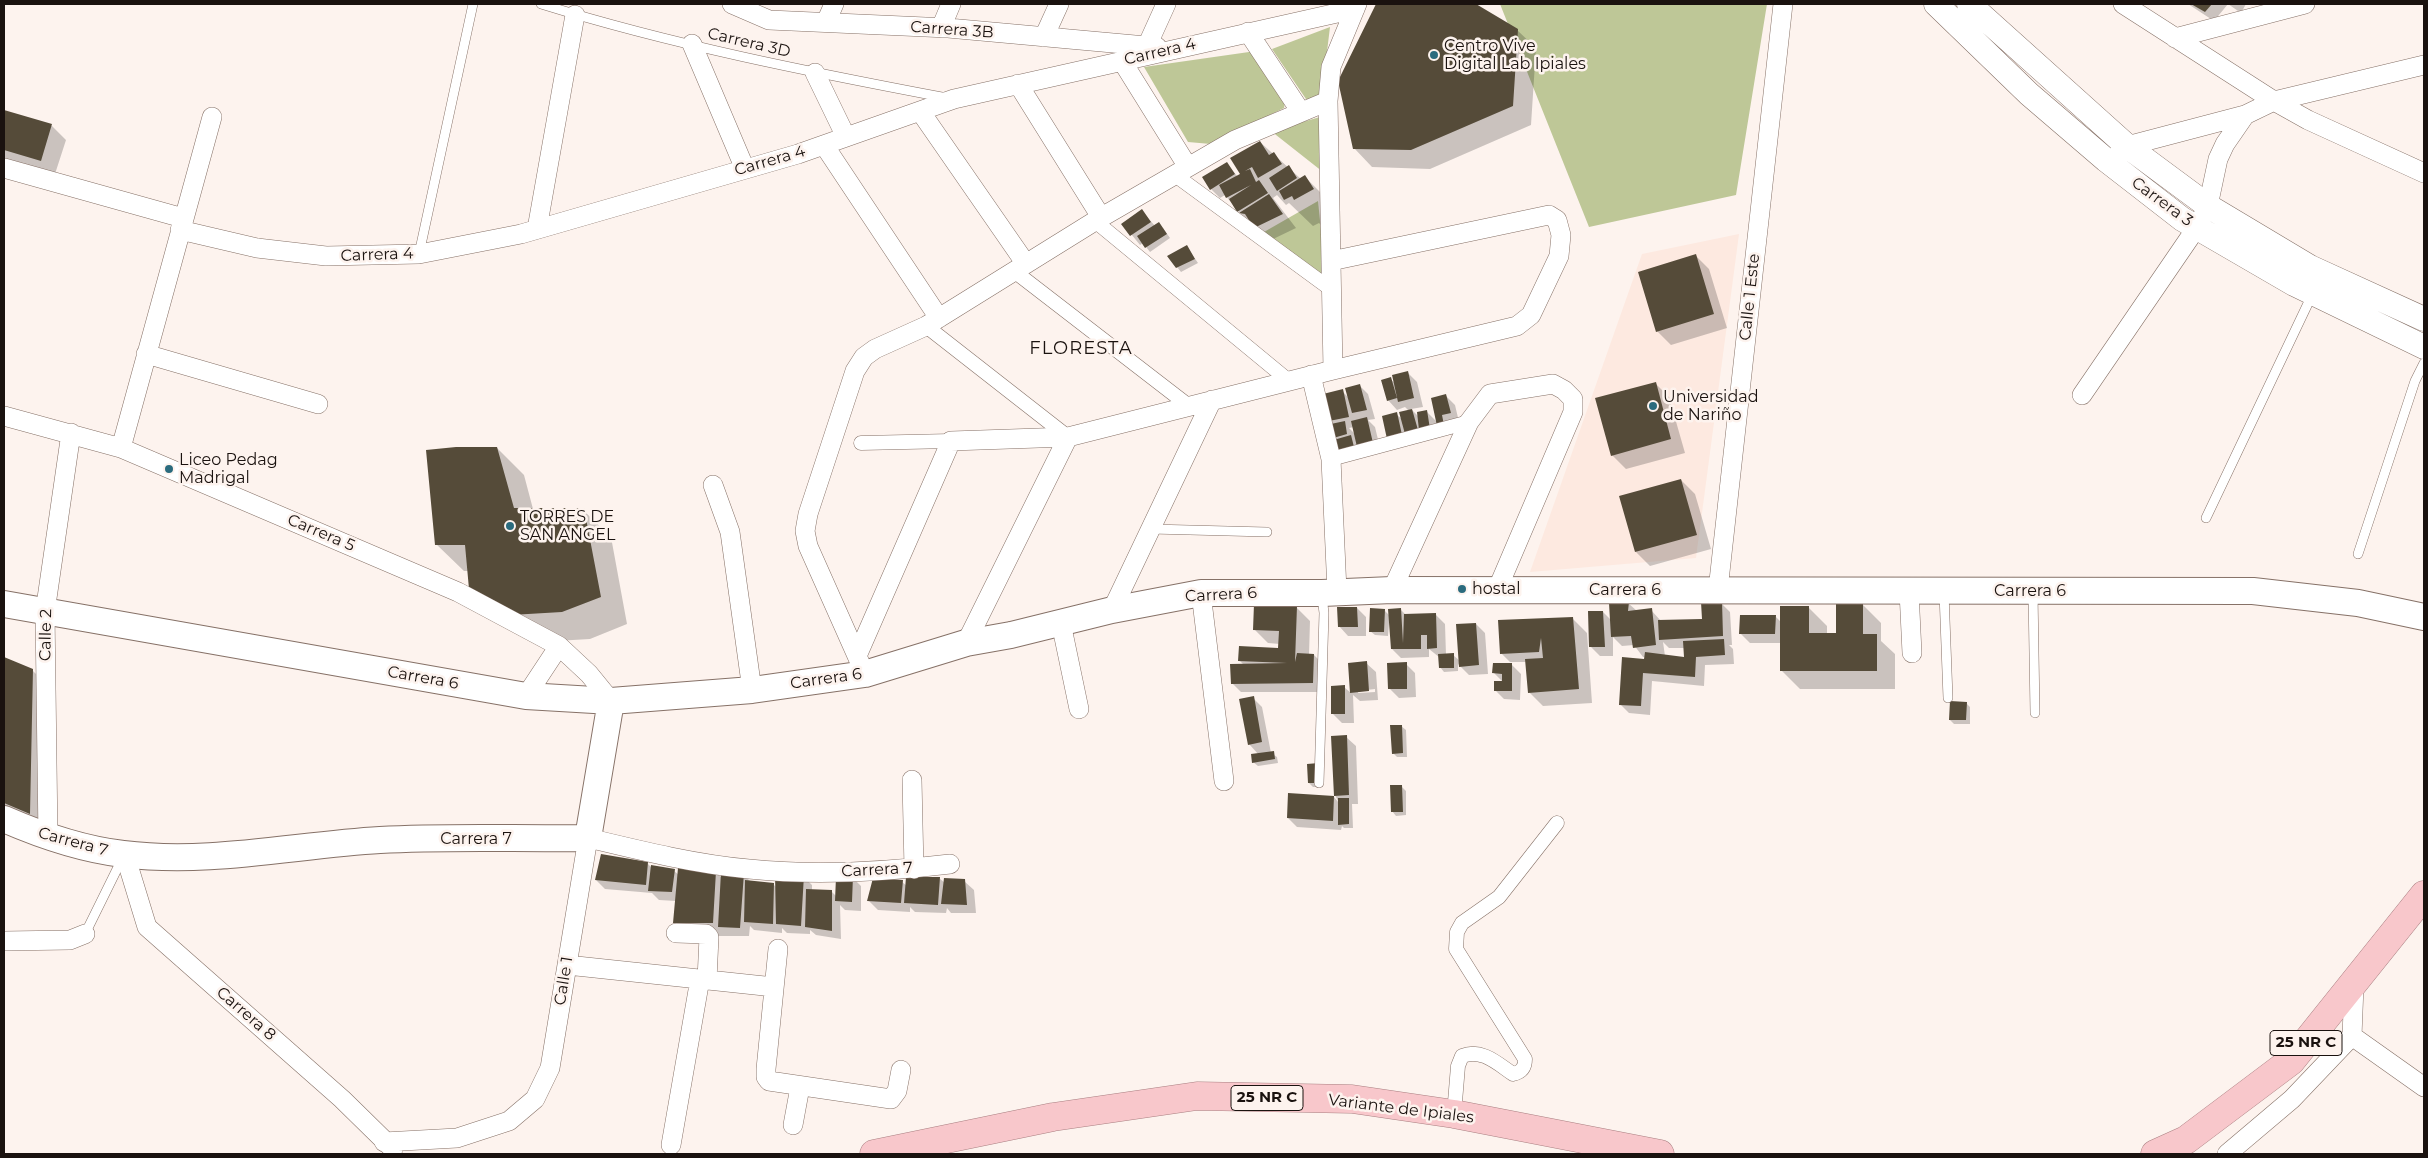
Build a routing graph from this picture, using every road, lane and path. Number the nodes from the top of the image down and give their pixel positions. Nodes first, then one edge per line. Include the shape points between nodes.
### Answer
1 (473, 4) edge
2 (541, 4) edge
3 (732, 4) edge
4 (834, 4) edge
5 (951, 4) edge
6 (1059, 4) edge
7 (1166, 4) edge
8 (1783, 4) edge
9 (1936, 4) edge
10 (1968, 4) edge
11 (2123, 4) edge
12 (2305, 4) edge
13 (1356, 6) edge
14 (575, 15) junction
15 (826, 22) junction
16 (941, 28) junction
17 (1248, 32) junction
18 (1044, 37) junction
19 (2175, 38) junction
20 (692, 44) junction
21 (1147, 46) junction
22 (1174, 49) junction
23 (1122, 60) junction
24 (2424, 65) edge
25 (815, 73) junction
26 (1018, 84) junction
27 (954, 99) junction
28 (1328, 100) junction
29 (2274, 102) junction
30 (920, 111) junction
31 (1301, 112) junction
32 (2244, 115) junction
33 (212, 117) dead end
34 (846, 137) junction
35 (824, 145) junction
36 (2127, 146) junction
37 (2106, 160) junction
38 (4, 168) edge
39 (745, 169) junction
40 (2421, 169) edge
41 (1182, 171) junction
42 (2208, 206) junction
43 (1098, 219) junction
44 (182, 224) junction
45 (2197, 227) junction
46 (537, 229) junction
47 (419, 254) junction
48 (1331, 262) junction
49 (1020, 268) junction
50 (2356, 288) junction
51 (1332, 290) junction
52 (2313, 293) junction
53 (2346, 309) junction
54 (2424, 319) edge
55 (933, 322) junction
56 (2424, 346) edge
57 (146, 354) junction
58 (2424, 363) edge
59 (1333, 370) junction
60 (1311, 375) junction
61 (1289, 381) junction
62 (2082, 395) dead end
63 (1212, 400) junction
64 (318, 404) dead end
65 (1189, 406) junction
66 (4, 416) edge
67 (1469, 422) junction
68 (71, 433) junction
69 (1068, 437) junction
70 (951, 441) junction
71 (861, 444) dead end
72 (121, 448) junction
73 (1331, 459) junction
74 (713, 485) dead end
75 (2206, 518) dead end
76 (1150, 529) junction
77 (1267, 532) dead end
78 (2358, 554) dead end
79 (1392, 590) junction
80 (1497, 590) junction
81 (1718, 590) junction
82 (1909, 591) junction
83 (1944, 591) junction
84 (2033, 591) junction
85 (1329, 592) junction
86 (1201, 593) junction
87 (4, 604) edge
88 (1112, 610) junction
89 (45, 612) junction
90 (2424, 617) edge
91 (1061, 623) junction
92 (966, 644) junction
93 (559, 646) junction
94 (1912, 653) dead end
95 (861, 665) junction
96 (752, 690) junction
97 (526, 696) junction
98 (1948, 698) dead end
99 (611, 700) junction
100 (1079, 709) dead end
101 (2035, 713) dead end
102 (912, 780) dead end
103 (1224, 781) dead end
104 (1319, 783) dead end
105 (4, 819) edge
106 (1557, 823) dead end
107 (48, 838) junction
108 (588, 838) junction
109 (125, 855) junction
110 (950, 864) dead end
111 (914, 868) junction
112 (2424, 895) edge
113 (676, 933) dead end
114 (85, 934) joint
115 (4, 941) edge
116 (778, 950) dead end
117 (567, 965) junction
118 (703, 980) junction
119 (2354, 986) junction
120 (774, 987) junction
121 (2352, 1036) junction
122 (900, 1070) dead end
123 (800, 1086) junction
124 (2424, 1086) edge
125 (1454, 1114) junction
126 (793, 1125) dead end
127 (384, 1142) junction
128 (672, 1145) dead end
129 (400, 1154) edge
130 (874, 1154) edge
131 (1660, 1154) edge
132 (2155, 1154) edge
133 (2227, 1154) edge

1 - 47 lane
2 - 14 lane, Carrera 3D
3 - 15 street, Carrera 3B via 769,20
4 - 15 street
5 - 16 street
6 - 18 street
7 - 21 street
8 - 81 street, Calle 1 Este
9 - 37 street, Carrera 3 via 2029,94
10 - 36 street, Carrera 3
11 - 19 street
12 - 19 street
13 - 17 street, Carrera 4
13 - 28 street via 1331,67
14 - 20 lane, Carrera 3D
14 - 46 street
15 - 16 street, Carrera 3B
16 - 18 street, Carrera 3B
17 - 22 street, Carrera 4
17 - 31 street
18 - 21 street, Carrera 3B
19 - 29 street
20 - 25 lane, Carrera 3D
20 - 39 street
21 - 22 street, Carrera 3B
22 - 23 street, Carrera 4
23 - 26 street, Carrera 4
23 - 41 street
24 - 29 street
25 - 27 lane, Carrera 3D
25 - 34 street
26 - 27 street, Carrera 4
26 - 43 street
27 - 30 street, Carrera 4
28 - 31 street
28 - 48 street
29 - 32 street
29 - 40 street
30 - 34 street, Carrera 4
30 - 49 street
31 - 41 street via 1235,140
32 - 36 street
32 - 42 street via 2218,158
33 - 44 street
34 - 35 street, Carrera 4
35 - 39 street, Carrera 4
35 - 55 street
36 - 37 street
36 - 42 street, Carrera 3
37 - 45 street, Carrera 3
38 - 44 street, Carrera 4
39 - 46 street, Carrera 4
41 - 43 street
41 - 51 street
42 - 45 street
42 - 50 street, Carrera 3 via 2310,267
43 - 49 street
43 - 61 street
44 - 47 street, Carrera 4 via 257,248 316,255
44 - 57 street
45 - 52 street, Carrera 3
45 - 62 street
46 - 47 street, Carrera 4
48 - 51 street
48 - 59 street via 1549,215 1557,220 1561,235 1558,256 1531,315 1517,326
49 - 55 street
49 - 65 street
50 - 53 street
50 - 54 street, Carrera 3
51 - 59 street
52 - 53 street, Carrera 3
52 - 75 lane
53 - 56 street, Carrera 3
55 - 69 street
55 - 95 street via 864,357 855,371 808,514 805,531 808,546
57 - 64 street
57 - 72 street
58 - 78 lane via 2415,380
59 - 60 street
60 - 61 street
60 - 73 street
61 - 63 street
63 - 65 street
63 - 76 street
65 - 69 street
66 - 68 street, Carrera 5
67 - 73 street
67 - 79 street
67 - 80 street via 1490,394 1553,384 1572,398 1573,412
68 - 72 street, Carrera 5
68 - 89 street, Calle 2
69 - 70 street
69 - 92 street
70 - 71 street
70 - 95 street
72 - 93 street, Carrera 5 via 458,592
73 - 85 street
74 - 96 street via 730,532
76 - 77 lane
76 - 88 street
79 - 80 main road, Carrera 6
79 - 85 main road, Carrera 6
80 - 81 main road, Carrera 6
81 - 82 main road, Carrera 6
82 - 83 main road, Carrera 6
82 - 94 street
83 - 84 main road, Carrera 6
83 - 98 lane
84 - 90 main road, Carrera 6 via 2253,591 2358,603
84 - 101 lane
85 - 86 main road, Carrera 6
85 - 104 lane via 1324,613
86 - 88 main road, Carrera 6
86 - 103 street
87 - 89 main road, Carrera 6
88 - 91 main road, Carrera 6
89 - 97 main road, Carrera 6
89 - 107 street, Calle 2
91 - 92 main road, Carrera 6
91 - 100 street
92 - 95 main road, Carrera 6
93 - 97 street
93 - 99 street, Carrera 5
95 - 96 main road, Carrera 6
96 - 99 main road, Carrera 6
97 - 99 main road, Carrera 6
99 - 108 main road, Calle 1
102 - 111 street
105 - 107 main road, Carrera 7
106 - 125 street via 1499,897 1462,924 1457,932 1456,949 1525,1059 1525,1065 1523,1070 1513,1074 1482,1055 1470,1053 1462,1056 1458,1066
107 - 109 main road, Carrera 7
108 - 109 main road, Carrera 7 via 381,840 190,857
108 - 111 street, Carrera 7 via 669,858 750,870 832,873
108 - 117 street, Calle 1
109 - 114 lane
109 - 127 street, Carrera 8 via 147,928 342,1099
110 - 111 street, Carrera 7
112 - 119 highway, 25 NR C
113 - 118 street via 706,934 709,937
114 - 115 street via 70,940
116 - 120 street
117 - 118 street
117 - 127 street, Calle 1 via 550,1068 535,1099 509,1121 457,1138
118 - 120 street
118 - 128 street
119 - 121 street
119 - 132 highway, 25 NR C via 2291,1061 2186,1140
120 - 123 street via 766,1077 775,1083
121 - 124 street
121 - 133 street via 2292,1099
122 - 123 street via 897,1091 891,1099
123 - 126 street
125 - 130 highway, Variante de Ipiales / 25 NR C via 1352,1099 1197,1096 1053,1117
125 - 131 highway, Variante de Ipiales / 25 NR C
127 - 129 street, Carrera 8

